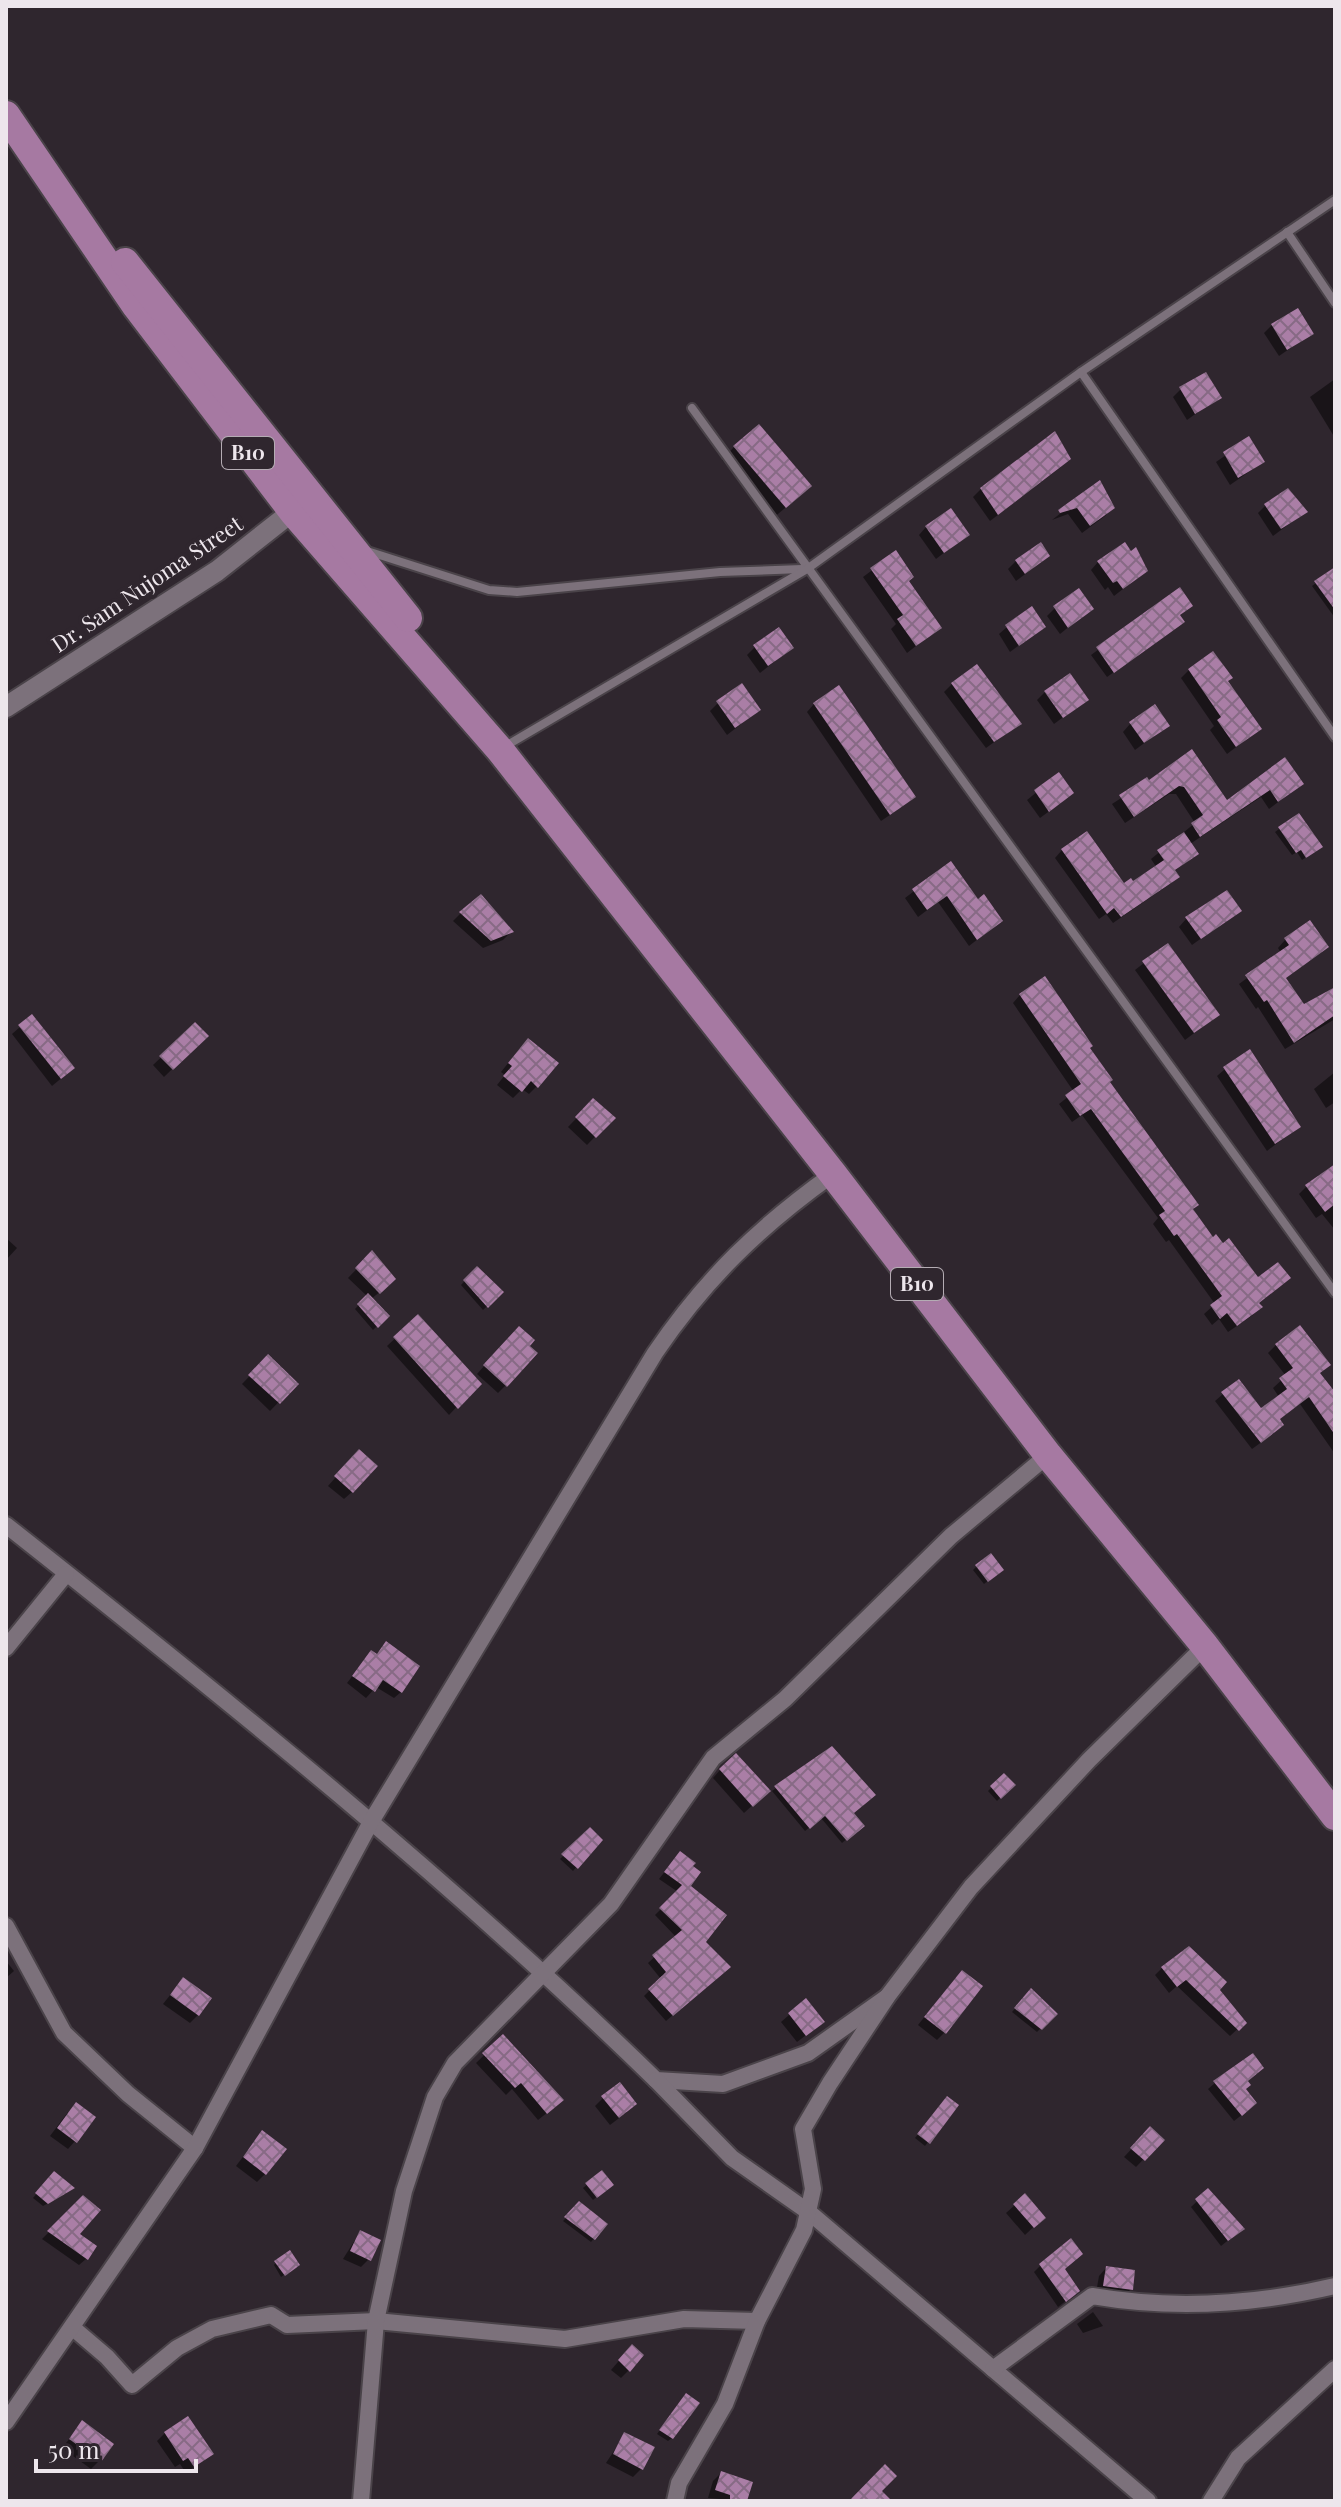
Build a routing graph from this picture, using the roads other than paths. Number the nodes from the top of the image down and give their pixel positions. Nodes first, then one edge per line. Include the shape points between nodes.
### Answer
1 (14, 126) edge
2 (1335, 200) edge
3 (1287, 232) junction
4 (1335, 303) edge
5 (1081, 372) junction
6 (692, 408) dead end
7 (302, 504) junction
8 (351, 545) junction
9 (807, 569) junction
10 (6, 707) edge
11 (1335, 737) edge
12 (500, 750) junction
13 (833, 1174) junction
14 (1335, 1293) edge
15 (1048, 1455) junction
16 (6, 1525) edge
17 (66, 1574) junction
18 (1205, 1646) junction
19 (6, 1648) edge
20 (1335, 1816) edge
21 (372, 1820) junction
22 (6, 1926) edge
23 (543, 1970) junction
24 (887, 1997) junction
25 (656, 2080) junction
26 (195, 2148) junction
27 (810, 2213) junction
28 (1335, 2286) edge
29 (376, 2321) junction
30 (757, 2321) junction
31 (73, 2328) junction
32 (993, 2369) junction
33 (1335, 2369) edge
34 (6, 2422) edge
35 (361, 2501) edge
36 (675, 2501) edge
37 (1148, 2501) edge
38 (1211, 2501) edge

1 - 7 highway, B10 via 152,294
2 - 3 lane
3 - 4 lane
3 - 5 lane
5 - 9 lane
5 - 11 lane
6 - 9 lane
7 - 8 highway, B10
7 - 10 street, Dr. Sam Nujoma Street via 217,571
7 - 12 highway, B10
8 - 9 lane via 489,590 517,592
8 - 12 highway, B10 via 428,642
9 - 12 lane
9 - 14 lane
12 - 13 highway, B10
13 - 15 highway, B10
13 - 21 street via 741,1247 685,1309
15 - 18 highway, B10
15 - 23 street via 951,1536 785,1699 713,1758 611,1904
16 - 17 street
17 - 19 street
17 - 21 street
18 - 20 highway, B10
18 - 24 street via 971,1887
21 - 23 street
21 - 26 street
22 - 26 street via 64,2033
23 - 25 street
23 - 29 street via 455,2063 435,2097 404,2191
24 - 25 street via 808,2053 723,2084
24 - 27 street via 803,2129 813,2189
25 - 27 street via 732,2158
26 - 31 street
27 - 30 street
27 - 32 street
28 - 32 street via 1235,2304 1138,2304 1092,2296
29 - 30 street via 565,2339 684,2319
29 - 31 street via 287,2325 271,2315 212,2329 177,2348 132,2385
29 - 35 street
30 - 36 street via 725,2404 679,2483
31 - 34 street
32 - 37 street
33 - 38 street via 1238,2458

